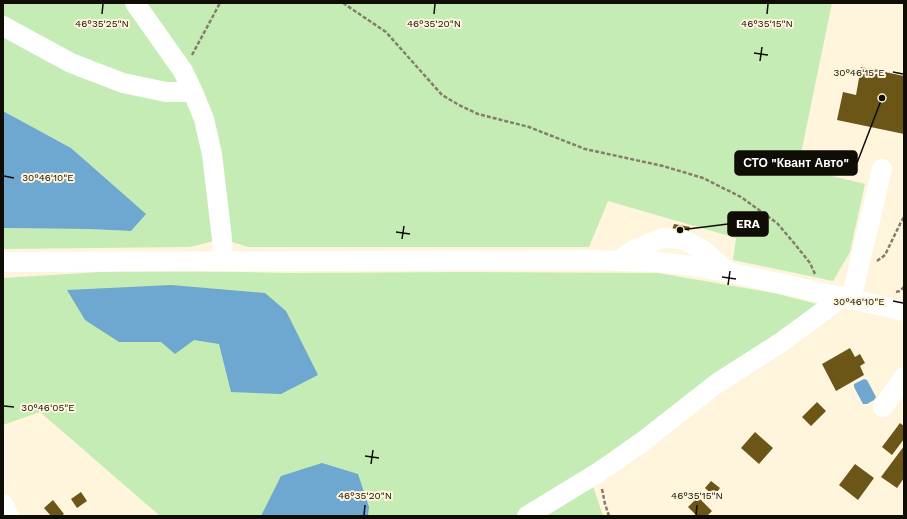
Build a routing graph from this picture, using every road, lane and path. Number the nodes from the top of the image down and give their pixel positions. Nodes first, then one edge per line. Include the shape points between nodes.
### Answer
1 (135, 3) edge
2 (220, 3) edge
3 (343, 3) edge
4 (3, 26) edge
5 (183, 71) junction
6 (193, 92) junction
7 (882, 169) dead end
8 (904, 217) edge
9 (223, 261) junction
10 (3, 262) edge
11 (856, 280) junction
12 (838, 297) junction
13 (904, 312) edge
14 (904, 377) edge
15 (883, 407) dead end
16 (599, 472) junction
17 (3, 504) edge
18 (10, 516) edge
19 (527, 516) edge
20 (608, 516) edge

1 - 5 street
2 - 5 path
3 - 12 path via 386,32 442,95 459,105 478,114 529,127 585,149 664,166 703,178 741,197 777,223
4 - 6 street via 71,63 123,83 166,92
5 - 6 street
6 - 9 street via 204,119 212,154
7 - 11 street
8 - 11 path via 885,255
9 - 10 street
9 - 12 street via 656,262 728,272
11 - 12 street
12 - 13 street
12 - 16 street via 829,307 780,343 716,384
14 - 15 street
16 - 19 street
16 - 20 path
17 - 18 street

